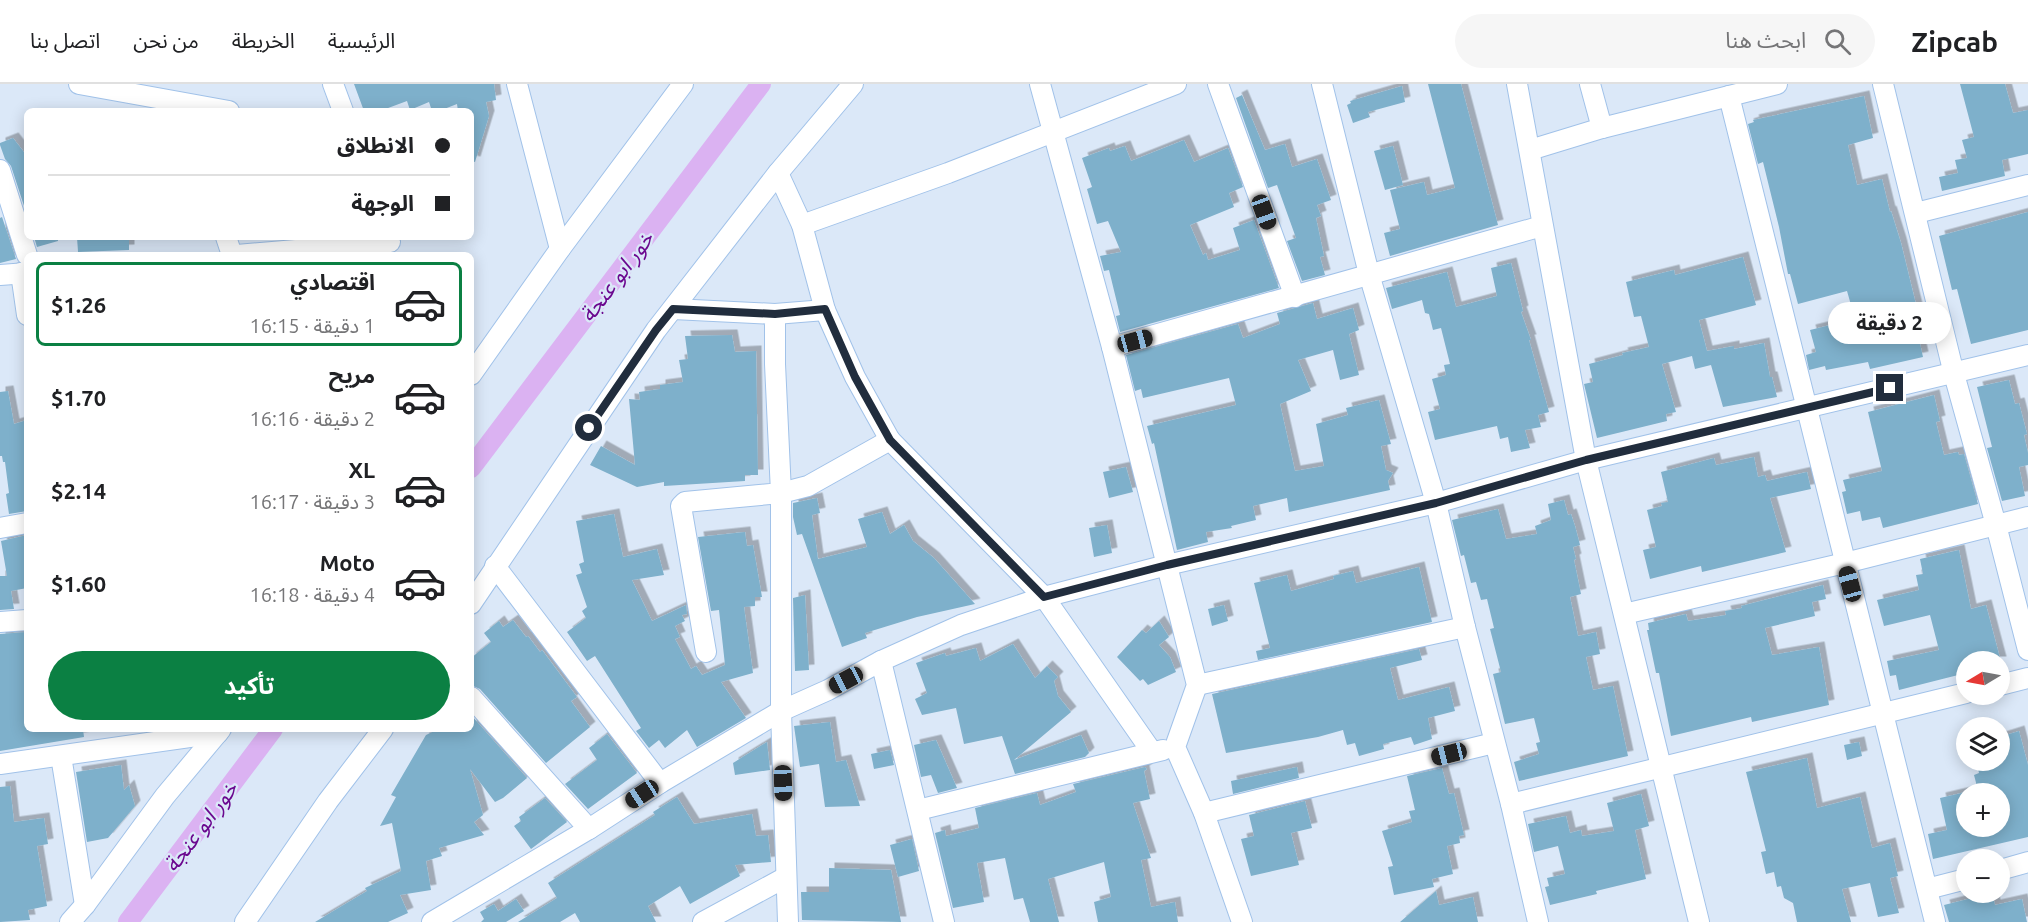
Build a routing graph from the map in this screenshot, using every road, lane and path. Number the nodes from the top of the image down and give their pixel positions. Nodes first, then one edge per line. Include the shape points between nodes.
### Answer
1 (333, 84) edge
2 (517, 84) edge
3 (853, 84) edge
4 (1040, 84) edge
5 (1176, 84) edge
6 (1218, 84) edge
7 (1322, 84) edge
8 (1517, 84) edge
9 (1590, 84) edge
10 (1777, 84) edge
11 (1883, 84) edge
12 (86, 85) edge
13 (677, 88) edge
14 (1729, 96) junction
15 (187, 107) edge
16 (342, 108) edge
17 (1602, 128) junction
18 (1053, 132) junction
19 (1530, 150) junction
20 (0, 170) edge
21 (778, 173) junction
22 (2028, 185) edge
23 (1916, 213) junction
24 (802, 225) junction
25 (1542, 226) junction
26 (390, 245) edge
27 (560, 249) junction
28 (283, 252) edge
29 (24, 263) edge
30 (24, 267) edge
31 (0, 274) edge
32 (1369, 274) junction
33 (1295, 297) junction
34 (673, 309) junction
35 (825, 309) junction
36 (775, 314) junction
37 (1112, 347) junction
38 (2028, 354) edge
39 (474, 371) edge
40 (1954, 374) junction
41 (1805, 408) junction
42 (890, 440) junction
43 (1586, 460) junction
44 (781, 493) junction
45 (1436, 503) junction
46 (2028, 517) edge
47 (24, 524) edge
48 (1996, 525) junction
49 (0, 528) edge
50 (1845, 563) junction
51 (1167, 565) junction
52 (495, 566) junction
53 (1044, 597) junction
54 (474, 599) edge
55 (1624, 614) junction
56 (24, 620) edge
57 (0, 622) edge
58 (1465, 627) junction
59 (2028, 650) edge
60 (706, 652) dead end
61 (881, 661) junction
62 (2028, 678) edge
63 (2010, 682) edge
64 (1197, 685) junction
65 (1956, 695) edge
66 (474, 700) edge
67 (781, 711) junction
68 (1883, 712) junction
69 (213, 732) edge
70 (218, 732) edge
71 (381, 732) edge
72 (1494, 743) junction
73 (1175, 747) junction
74 (1152, 752) junction
75 (61, 756) junction
76 (0, 764) edge
77 (1660, 767) junction
78 (660, 783) junction
79 (1511, 804) junction
80 (918, 810) junction
81 (1204, 813) junction
82 (589, 829) junction
83 (2028, 862) edge
84 (2010, 867) edge
85 (786, 878) junction
86 (1956, 882) edge
87 (1927, 889) junction
88 (85, 905) junction
89 (70, 922) edge
90 (245, 922) edge
91 (432, 922) edge
92 (703, 922) edge
93 (788, 922) edge
94 (944, 922) edge
95 (1242, 922) edge
96 (1538, 922) edge
97 (1700, 922) edge
98 (1935, 922) edge

1 - 16 street
2 - 27 street
3 - 21 street
4 - 18 street
5 - 18 street
6 - 33 street
7 - 32 street
8 - 19 street
9 - 17 street
10 - 14 street
11 - 23 street
12 - 15 street
13 - 27 street
14 - 17 street
14 - 41 street
17 - 19 street
18 - 24 street
18 - 37 street
19 - 25 street
20 - 29 street
21 - 24 street
21 - 34 street
22 - 23 street
23 - 40 street
24 - 35 street
25 - 32 street
25 - 43 street
26 - 28 street
27 - 39 street
30 - 31 street
32 - 33 street
32 - 45 street
33 - 37 street
34 - 36 street
34 - 52 street
35 - 36 street
35 - 42 street via 855,377
36 - 44 street
37 - 51 street
38 - 40 street
40 - 41 street
40 - 48 street
41 - 43 street
41 - 50 street
42 - 44 street via 808,486
42 - 53 street
43 - 45 street
43 - 55 street
44 - 60 street via 685,502 681,506
44 - 67 street
45 - 51 street
45 - 58 street
46 - 48 street
47 - 49 street
48 - 50 street
48 - 59 street
50 - 55 street
50 - 68 street
51 - 53 street
51 - 64 street
52 - 54 street
52 - 78 street
53 - 61 street via 961,625
53 - 74 street
55 - 77 street
56 - 57 street
58 - 64 street
58 - 72 street
61 - 67 street
61 - 80 street
62 - 63 street
64 - 73 street
65 - 68 street
66 - 82 street
67 - 78 street
67 - 85 street
68 - 77 street
68 - 87 street
69 - 75 street
70 - 88 street via 165,796
71 - 90 street
72 - 79 street
72 - 81 street
73 - 74 street
73 - 81 street
74 - 80 street
75 - 76 street
75 - 88 street
77 - 79 street
77 - 97 street
78 - 82 street
79 - 96 street
80 - 94 street
81 - 95 street
82 - 91 street
83 - 84 street
85 - 92 street
85 - 93 street
86 - 87 street
87 - 98 street
88 - 89 street

